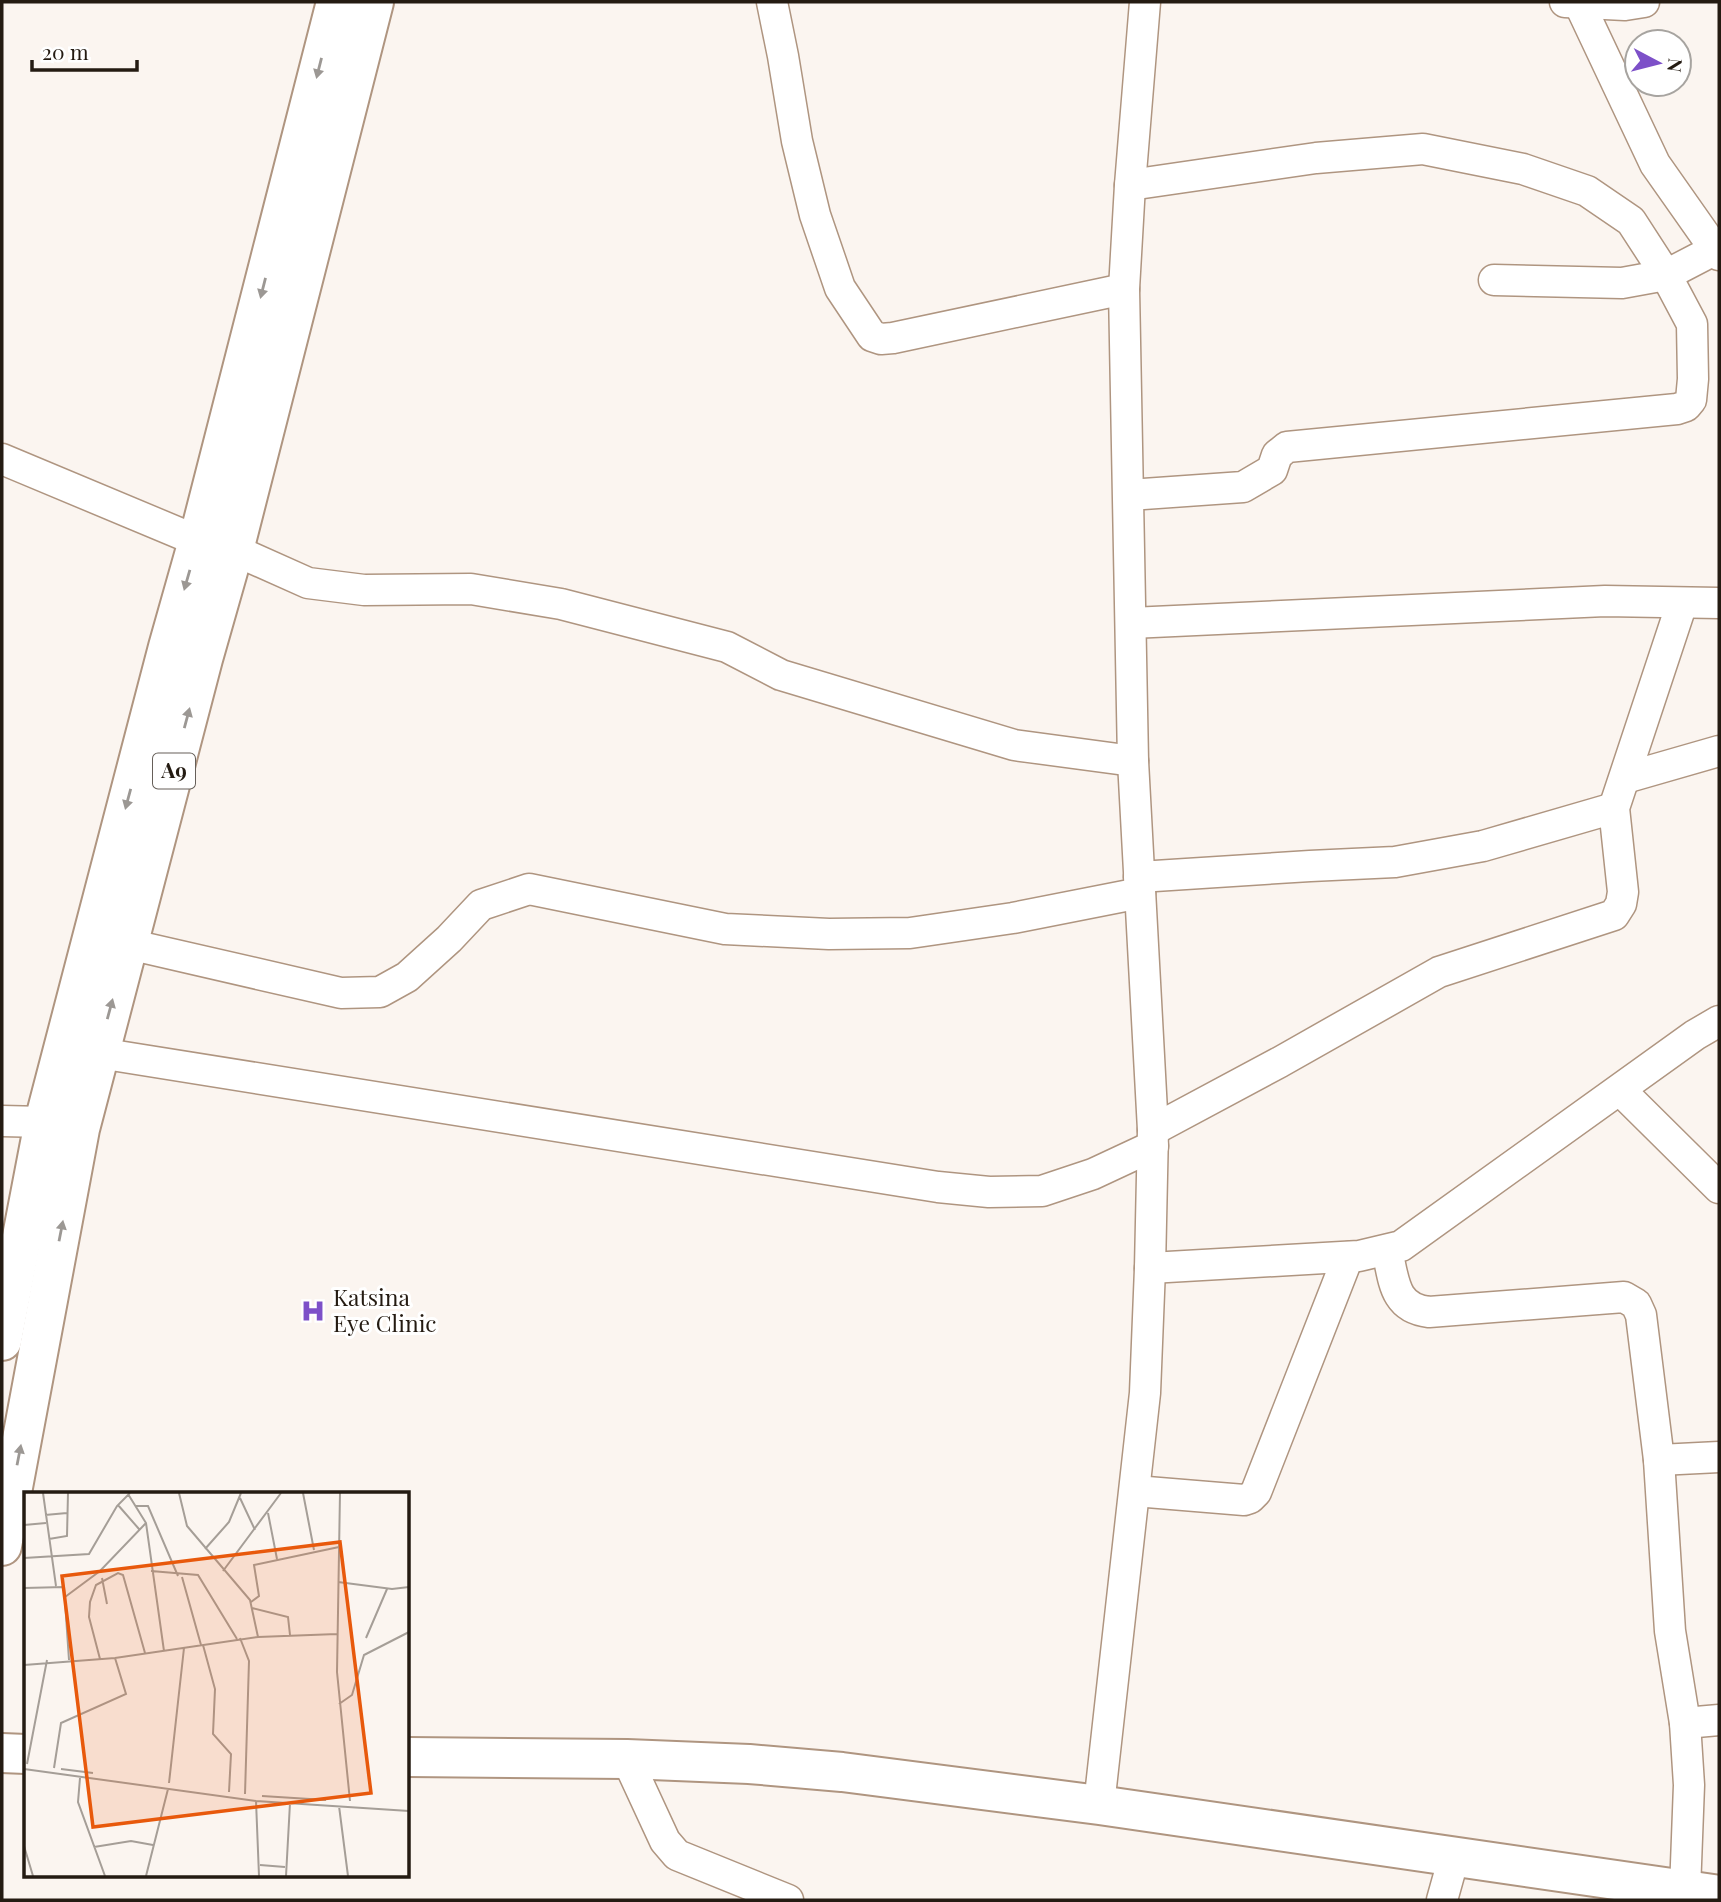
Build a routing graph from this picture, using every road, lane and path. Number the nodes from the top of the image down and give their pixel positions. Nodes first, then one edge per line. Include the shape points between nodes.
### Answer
1 (336, 2) edge
2 (374, 2) edge
3 (772, 2) edge
4 (1145, 2) edge
5 (1565, 2) edge
6 (1578, 2) edge
7 (1644, 2) edge
8 (1130, 185) junction
9 (1717, 252) edge
10 (1666, 275) junction
11 (1494, 281) dead end
12 (1124, 289) junction
13 (2, 459) edge
14 (1129, 495) junction
15 (216, 546) junction
16 (1682, 603) junction
17 (1719, 603) edge
18 (1131, 623) junction
19 (186, 653) junction
20 (1719, 751) edge
21 (1133, 761) junction
22 (1625, 778) junction
23 (1614, 808) junction
24 (1140, 885) junction
25 (128, 944) junction
26 (1719, 1021) edge
27 (99, 1053) junction
28 (1620, 1090) junction
29 (2, 1121) edge
30 (44, 1122) junction
31 (1153, 1138) junction
32 (1719, 1188) edge
33 (1387, 1250) junction
34 (1348, 1257) junction
35 (1150, 1268) junction
36 (2, 1341) edge
37 (1719, 1457) edge
38 (1659, 1461) junction
39 (1135, 1491) junction
40 (2, 1546) edge
41 (1719, 1720) edge
42 (1685, 1723) junction
43 (2, 1753) edge
44 (24, 1754) edge
45 (410, 1757) edge
46 (626, 1759) junction
47 (1099, 1805) junction
48 (1454, 1857) junction
49 (1702, 1892) edge
50 (788, 1900) edge
51 (1442, 1900) edge

1 -> 15 main road, A9
2 - 15 main road, A9
3 - 12 street via 815,215 840,288 872,336 893,338
4 - 8 street
5 - 6 street
6 - 7 street
6 - 9 street via 1655,163
8 - 10 street via 1316,158 1423,149 1523,169 1587,191 1630,221
8 - 12 street
9 - 10 street
10 - 11 street via 1622,282
10 - 14 street via 1692,324 1693,379 1686,406 1287,447 1277,455 1272,470 1243,487
12 - 14 street
13 - 15 street
14 - 18 street
15 - 19 main road, A9
15 - 21 street via 308,583 364,590 471,589 561,604 727,647 781,675 1014,745
16 - 17 street
16 - 18 street via 1605,601
16 - 22 street
18 - 21 street
25 -> 19 main road, A9
19 -> 30 main road, A9
20 - 22 street
21 - 24 street
22 - 23 street
23 - 24 street via 1483,846 1395,862 1310,866
23 - 31 street via 1623,892 1614,915 1439,972
24 - 25 street via 1013,918 910,933 829,934 725,929 528,889 481,905 407,977 380,992 341,993
24 - 31 street
27 -> 25 main road, A9
26 - 28 street
27 - 31 street via 989,1192 1042,1191 1093,1174
40 -> 27 main road, A9 via 80,1129
28 - 32 street
28 - 33 street via 1401,1246
29 - 30 street
30 - 36 main road, A9
31 - 35 street
33 - 34 street
33 - 38 street via 1396,1289 1405,1304 1419,1311 1624,1297 1636,1304 1642,1315
34 - 35 street
34 - 39 street via 1256,1492 1244,1500
35 - 39 street
37 - 38 street
38 - 42 street via 1670,1631
39 - 47 street
41 - 42 street
42 - 49 street
43 - 44 main road
45 - 46 main road
46 - 47 main road via 842,1772
46 - 50 street via 665,1841 677,1855
47 - 48 main road
48 - 49 main road
48 - 51 street

